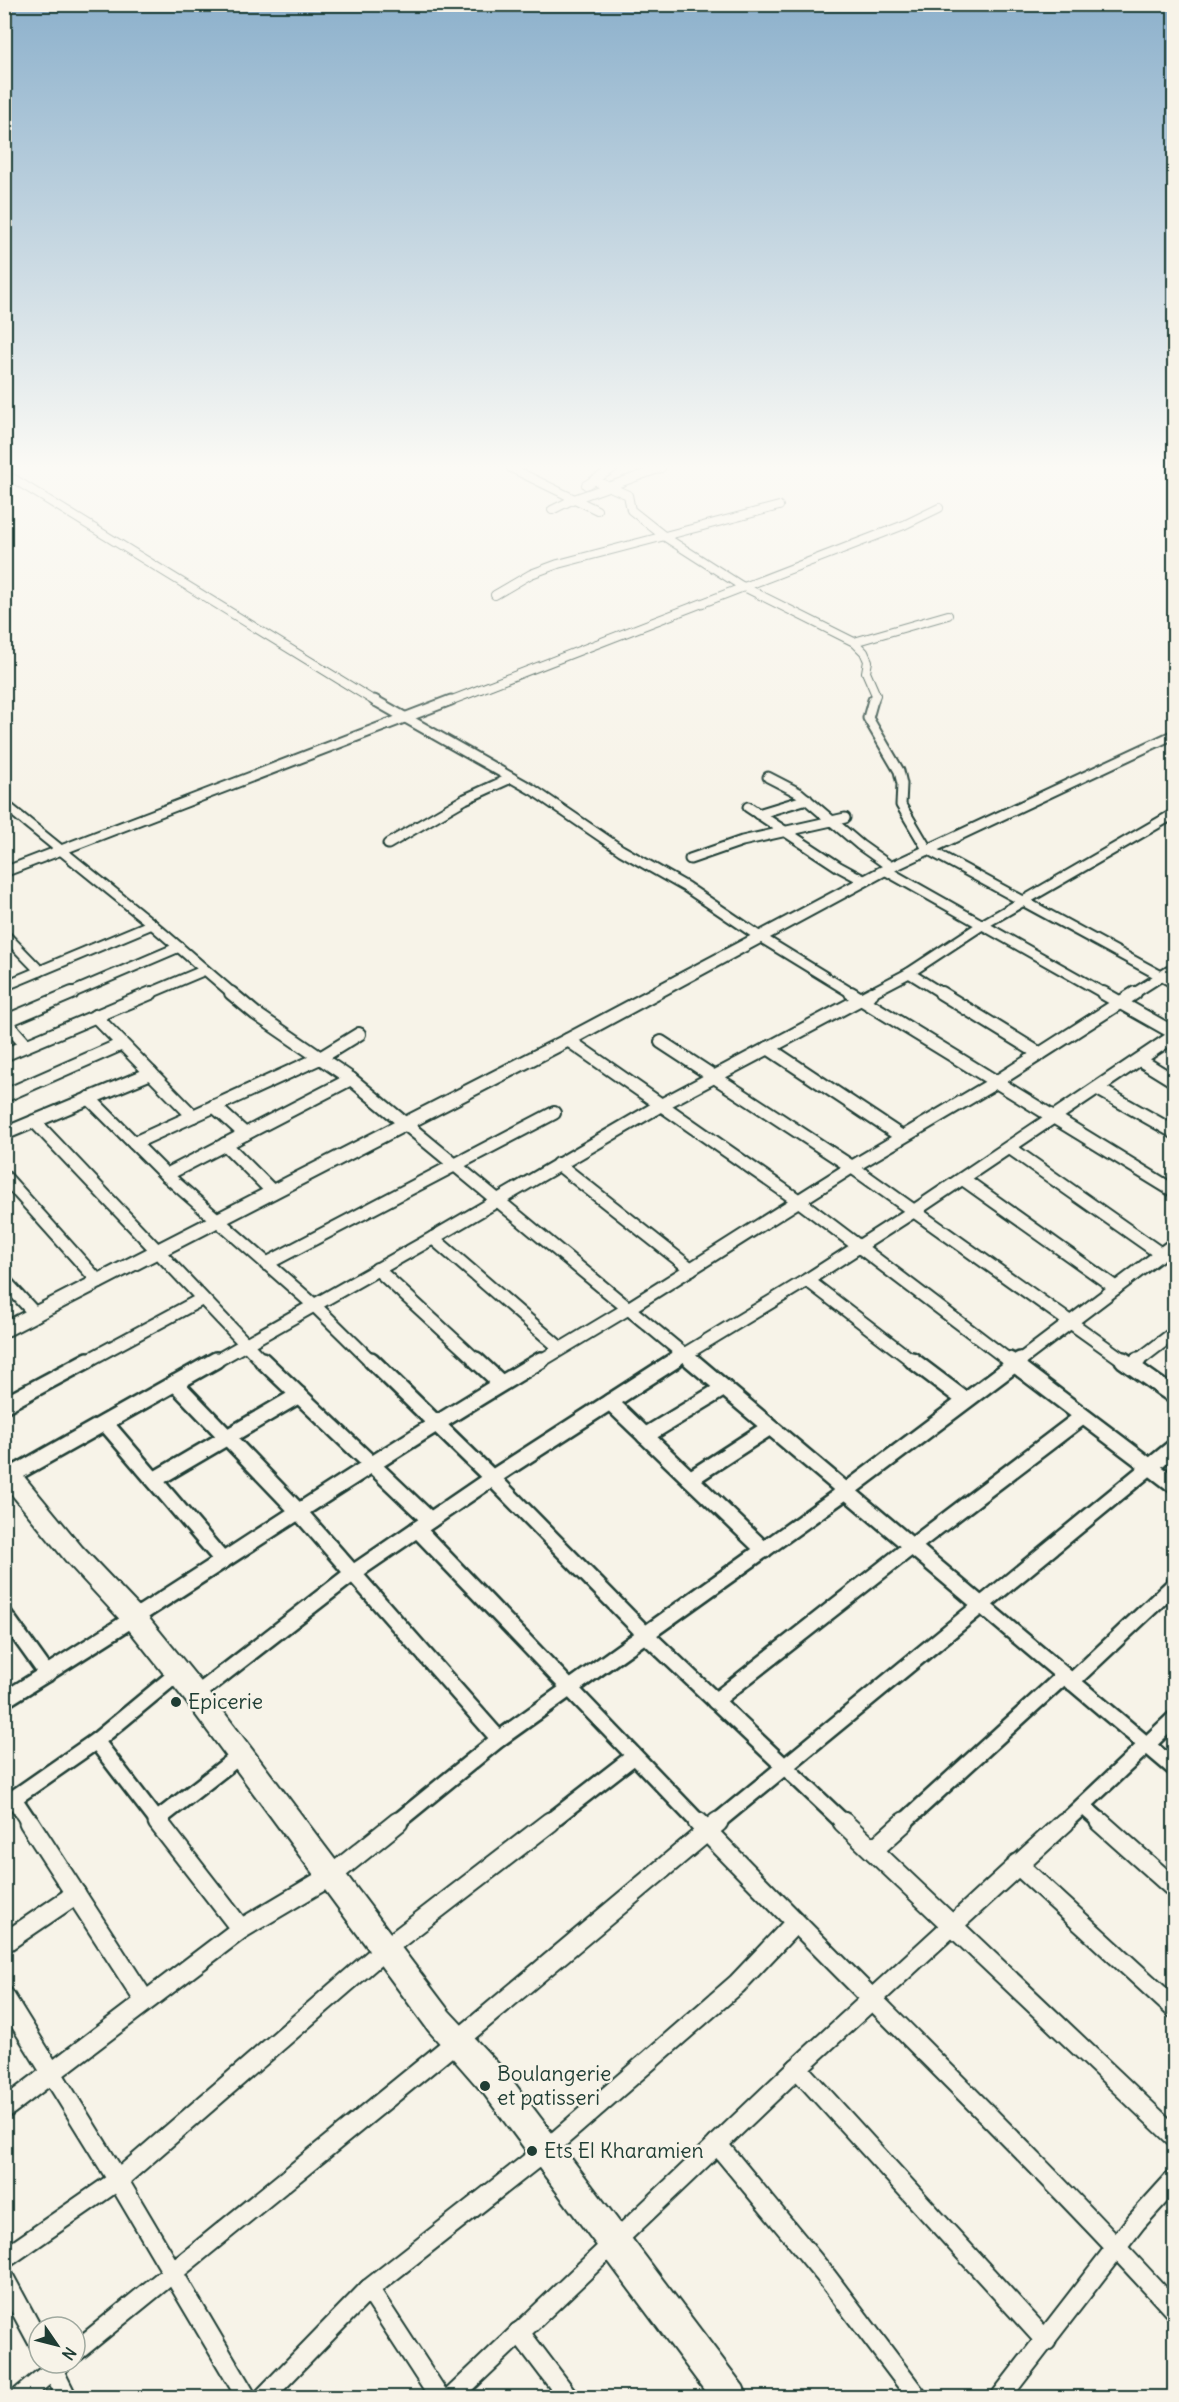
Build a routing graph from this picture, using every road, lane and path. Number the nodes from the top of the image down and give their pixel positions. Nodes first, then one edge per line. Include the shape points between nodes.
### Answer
1 (179, 580) edge
2 (521, 580) edge
3 (732, 580) edge
4 (753, 580) edge
5 (740, 585) junction
6 (495, 595) dead end
7 (948, 615) dead end
8 (854, 642) junction
9 (405, 718) junction
10 (1174, 734) edge
11 (768, 777) dead end
12 (511, 778) junction
13 (807, 799) junction
14 (4, 804) edge
15 (748, 807) dead end
16 (758, 814) junction
17 (1174, 814) edge
18 (845, 818) dead end
19 (831, 821) junction
20 (783, 831) junction
21 (388, 844) dead end
22 (927, 849) junction
23 (62, 850) junction
24 (690, 859) dead end
25 (888, 868) junction
26 (4, 872) edge
27 (865, 881) junction
28 (1023, 901) junction
29 (152, 924) junction
30 (982, 925) junction
31 (4, 934) edge
32 (760, 937) junction
33 (179, 947) junction
34 (1174, 968) edge
35 (205, 970) junction
36 (40, 971) junction
37 (909, 973) junction
38 (1162, 976) junction
39 (1174, 983) edge
40 (4, 986) edge
41 (861, 998) junction
42 (1120, 1002) junction
43 (94, 1016) junction
44 (5, 1021) edge
45 (359, 1034) dead end
46 (1174, 1034) edge
47 (568, 1040) junction
48 (661, 1042) dead end
49 (122, 1044) junction
50 (26, 1046) junction
51 (768, 1048) junction
52 (1040, 1054) junction
53 (4, 1055) edge
54 (320, 1058) junction
55 (1140, 1060) junction
56 (151, 1072) junction
57 (715, 1077) junction
58 (351, 1079) junction
59 (1174, 1081) edge
60 (996, 1082) junction
61 (1098, 1089) junction
62 (4, 1096) edge
63 (89, 1098) junction
64 (661, 1105) junction
65 (214, 1106) junction
66 (554, 1113) dead end
67 (193, 1116) junction
68 (1056, 1117) junction
69 (34, 1121) junction
70 (406, 1124) junction
71 (1174, 1132) edge
72 (4, 1134) edge
73 (245, 1134) junction
74 (902, 1137) junction
75 (134, 1143) junction
76 (225, 1144) junction
77 (1010, 1148) junction
78 (454, 1164) junction
79 (558, 1164) junction
80 (852, 1167) junction
81 (166, 1175) junction
82 (4, 1176) edge
83 (963, 1179) junction
84 (1174, 1191) edge
85 (273, 1192) junction
86 (497, 1201) junction
87 (799, 1201) junction
88 (914, 1211) junction
89 (216, 1221) junction
90 (433, 1238) junction
91 (1174, 1244) edge
92 (860, 1246) junction
93 (157, 1252) junction
94 (1161, 1254) junction
95 (266, 1264) junction
96 (377, 1269) junction
97 (691, 1269) junction
98 (4, 1280) edge
99 (807, 1280) junction
100 (99, 1282) junction
101 (1116, 1288) junction
102 (202, 1299) junction
103 (314, 1305) junction
104 (629, 1308) junction
105 (36, 1315) junction
106 (1071, 1322) junction
107 (4, 1331) edge
108 (1174, 1332) edge
109 (245, 1344) junction
110 (560, 1348) junction
111 (684, 1354) junction
112 (1014, 1365) junction
113 (1131, 1365) junction
114 (175, 1383) junction
115 (501, 1383) junction
116 (724, 1388) junction
117 (299, 1395) junction
118 (1174, 1396) edge
119 (964, 1400) junction
120 (610, 1402) junction
121 (4, 1406) edge
122 (1082, 1417) junction
123 (105, 1423) junction
124 (435, 1423) junction
125 (770, 1427) junction
126 (645, 1436) junction
127 (229, 1437) junction
128 (1174, 1447) edge
129 (372, 1463) junction
130 (1150, 1468) junction
131 (6, 1475) edge
132 (492, 1478) junction
133 (690, 1479) junction
134 (154, 1480) junction
135 (1174, 1485) edge
136 (846, 1491) junction
137 (299, 1512) junction
138 (424, 1525) junction
139 (911, 1547) junction
140 (764, 1550) junction
141 (223, 1561) junction
142 (353, 1573) junction
143 (1174, 1586) edge
144 (980, 1606) junction
145 (4, 1614) edge
146 (135, 1619) junction
147 (645, 1634) junction
148 (47, 1674) junction
149 (1067, 1679) junction
150 (187, 1684) junction
151 (570, 1688) junction
152 (4, 1700) edge
153 (715, 1701) junction
154 (1174, 1719) edge
155 (500, 1739) junction
156 (96, 1741) junction
157 (1148, 1746) junction
158 (242, 1754) junction
159 (633, 1757) junction
160 (784, 1768) junction
161 (1174, 1768) edge
162 (9, 1802) edge
163 (1083, 1806) junction
164 (157, 1820) junction
165 (706, 1831) junction
166 (873, 1850) junction
167 (1017, 1864) junction
168 (332, 1875) junction
169 (1174, 1888) edge
170 (76, 1894) junction
171 (795, 1923) junction
172 (952, 1925) junction
173 (241, 1929) junction
174 (4, 1943) edge
175 (386, 1948) junction
176 (4, 1996) edge
177 (145, 2001) junction
178 (871, 2001) junction
179 (1174, 2008) edge
180 (457, 2041) junction
181 (796, 2068) junction
182 (53, 2074) junction
183 (4, 2109) edge
184 (1174, 2136) edge
185 (717, 2144) junction
186 (546, 2150) junction
187 (118, 2180) junction
188 (1174, 2180) edge
189 (615, 2241) junction
190 (1116, 2246) junction
191 (4, 2259) edge
192 (171, 2273) junction
193 (4, 2278) edge
194 (369, 2289) junction
195 (1174, 2310) edge
196 (27, 2321) edge
197 (519, 2332) junction
198 (1046, 2341) junction
199 (87, 2342) edge
200 (44, 2375) edge
201 (59, 2375) edge
202 (19, 2397) edge
203 (67, 2397) edge
204 (247, 2397) edge
205 (263, 2397) edge
206 (440, 2397) edge
207 (451, 2397) edge
208 (569, 2397) edge
209 (731, 2397) edge
210 (918, 2397) edge
211 (1000, 2397) edge

1 - 9 street
2 - 6 street
3 - 5 street
4 - 5 street
5 - 8 street
5 - 9 street
7 - 8 street
8 - 22 street via 864,652 875,688 868,718 899,771 901,805
9 - 12 street
9 - 23 street
10 - 22 street
11 - 13 street
12 - 21 street via 465,799
12 - 32 street
13 - 16 street
13 - 19 street
14 - 23 street
15 - 16 street
16 - 20 street
17 - 28 street
18 - 19 street
19 - 20 street
19 - 25 street
20 - 24 street
20 - 27 street
22 - 25 street
22 - 28 street
23 - 26 street
23 - 29 street
25 - 27 street
25 - 30 street
27 - 32 street
28 - 30 street
28 - 38 street
29 - 33 street
29 - 36 street
30 - 37 street
30 - 42 street
31 - 36 street
32 - 41 street
32 - 47 street
33 - 35 street
33 - 44 street
34 - 38 street
35 - 43 street
35 - 54 street via 256,1014
36 - 40 street
37 - 41 street
37 - 52 street
38 - 39 street
38 - 42 street
41 - 51 street
41 - 60 street
42 - 46 street
42 - 52 street
43 - 49 street
43 - 50 street
44 - 50 street
45 - 54 street
46 - 55 street
47 - 64 street
47 - 70 street
48 - 57 street
49 - 56 street
49 - 62 street
50 - 53 street
51 - 57 street
51 - 74 street
52 - 60 street
54 - 58 street
54 - 65 street
55 - 59 street
55 - 61 street
56 - 63 street
56 - 67 street
57 - 64 street
57 - 80 street
58 - 70 street
58 - 73 street
60 - 68 street
60 - 74 street
61 - 68 street
61 - 71 street
63 - 69 street
63 - 75 street
64 - 79 street
64 - 87 street
65 - 67 street
65 - 73 street
66 - 78 street
67 - 75 street
68 - 77 street
68 - 84 street
69 - 72 street
69 - 93 street
70 - 78 street
70 - 85 street
73 - 76 street
74 - 80 street
75 - 81 street
76 - 81 street
76 - 85 street
77 - 83 street
77 - 94 street
78 - 86 street
78 - 95 street
79 - 86 street
79 - 97 street
80 - 87 street
80 - 88 street
81 - 89 street
82 - 100 street
83 - 88 street
83 - 101 street
85 - 89 street
86 - 90 street
86 - 104 street
87 - 92 street
87 - 97 street
88 - 92 street
88 - 106 street
89 - 93 street
89 - 95 street
90 - 96 street
90 - 110 street
91 - 94 street
92 - 99 street
92 - 112 street
93 - 100 street
93 - 102 street
94 - 101 street
95 - 103 street
96 - 103 street
96 - 115 street
97 - 104 street
98 - 105 street
99 - 111 street
99 - 119 street
100 - 105 street
101 - 106 street
102 - 109 street
102 - 121 street
103 - 109 street
103 - 124 street
104 - 110 street
104 - 111 street
105 - 107 street
106 - 112 street
106 - 113 street
108 - 113 street
109 - 114 street
109 - 117 street
110 - 115 street
111 - 116 street
111 - 120 street
112 - 119 street
112 - 122 street
113 - 118 street
114 - 123 street
114 - 127 street
115 - 124 street
116 - 125 street
116 - 126 street
117 - 127 street
117 - 129 street
119 - 136 street
120 - 126 street
120 - 132 street
122 - 130 street
122 - 139 street
123 - 131 street
123 - 134 street
124 - 129 street
124 - 132 street
125 - 133 street
125 - 136 street
126 - 133 street
127 - 134 street
127 - 137 street
128 - 130 street
129 - 137 street
129 - 138 street
130 - 135 street
130 - 144 street
131 - 146 main road
132 - 138 street
132 - 147 street
133 - 140 street
134 - 141 street
136 - 139 street
136 - 140 street
137 - 141 street
137 - 142 street
138 - 142 street
138 - 151 street
139 - 144 street
139 - 153 street
140 - 147 street
141 - 146 street
142 - 150 street
142 - 155 street
143 - 149 street
144 - 149 street
144 - 160 street
145 - 148 street
146 - 148 street
146 - 150 main road
147 - 151 street
147 - 153 street
148 - 152 street
149 - 157 street
149 - 166 street
150 - 156 street
150 - 158 main road
151 - 155 street
151 - 159 street
153 - 160 street
154 - 157 street
155 - 168 street
156 - 162 street
156 - 164 street
157 - 161 street
157 - 163 street
158 - 164 street
158 - 168 main road
159 - 165 street
159 - 175 street
160 - 165 street
160 - 166 street
162 - 170 street
163 - 167 street
163 - 169 street
164 - 173 street
165 - 171 street
165 - 180 street
166 - 172 street
167 - 172 street
167 - 179 street
168 - 173 street
168 - 175 main road
170 - 174 street
170 - 177 street
171 - 178 street
171 - 186 street via 737,1984
172 - 178 street
172 - 184 street
173 - 177 street
175 - 180 main road
175 - 187 street
176 - 182 street
177 - 182 street
178 - 181 street
178 - 190 street
180 - 186 main road
180 - 192 street
181 - 185 street
181 - 198 street
182 - 183 street
182 - 187 street
185 - 189 street
185 - 210 street via 826,2276
186 - 189 main road
186 - 194 street
187 - 191 street
187 - 192 street
188 - 190 street
189 - 197 street
189 - 209 main road
190 - 195 street
190 - 198 street
192 - 199 street
192 - 204 street
193 - 196 street
194 - 205 street
194 - 206 street
197 - 207 street
197 - 208 street
198 - 211 street
200 - 202 street
201 - 203 street

